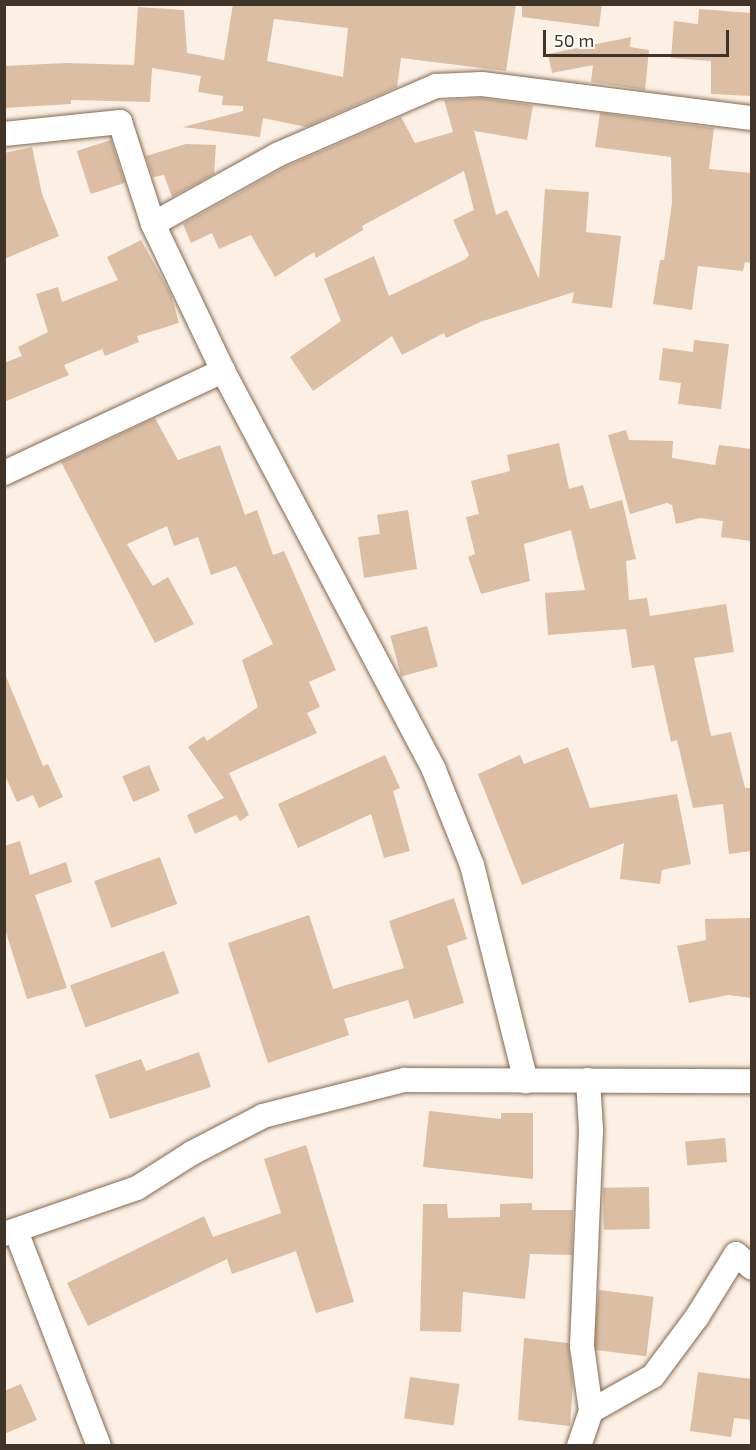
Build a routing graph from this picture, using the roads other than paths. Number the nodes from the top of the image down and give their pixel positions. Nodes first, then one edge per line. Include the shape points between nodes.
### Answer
1 (752, 118) edge
2 (4, 134) edge
3 (153, 224) junction
4 (223, 371) junction
5 (4, 472) edge
6 (588, 1080) junction
7 (526, 1081) junction
8 (752, 1081) edge
9 (10, 1232) edge
10 (752, 1268) edge
11 (591, 1411) junction
12 (99, 1446) edge
13 (579, 1446) edge

1 - 3 street via 482,84 436,87 279,154
2 - 3 street via 120,122
3 - 4 street
4 - 5 street
4 - 7 street via 434,770 472,865
6 - 7 street
6 - 8 street
6 - 11 street via 591,1129 582,1346
7 - 9 street via 404,1080 263,1116 192,1153 137,1188
9 - 12 street
10 - 11 street via 736,1254 697,1317 653,1376
11 - 13 street

